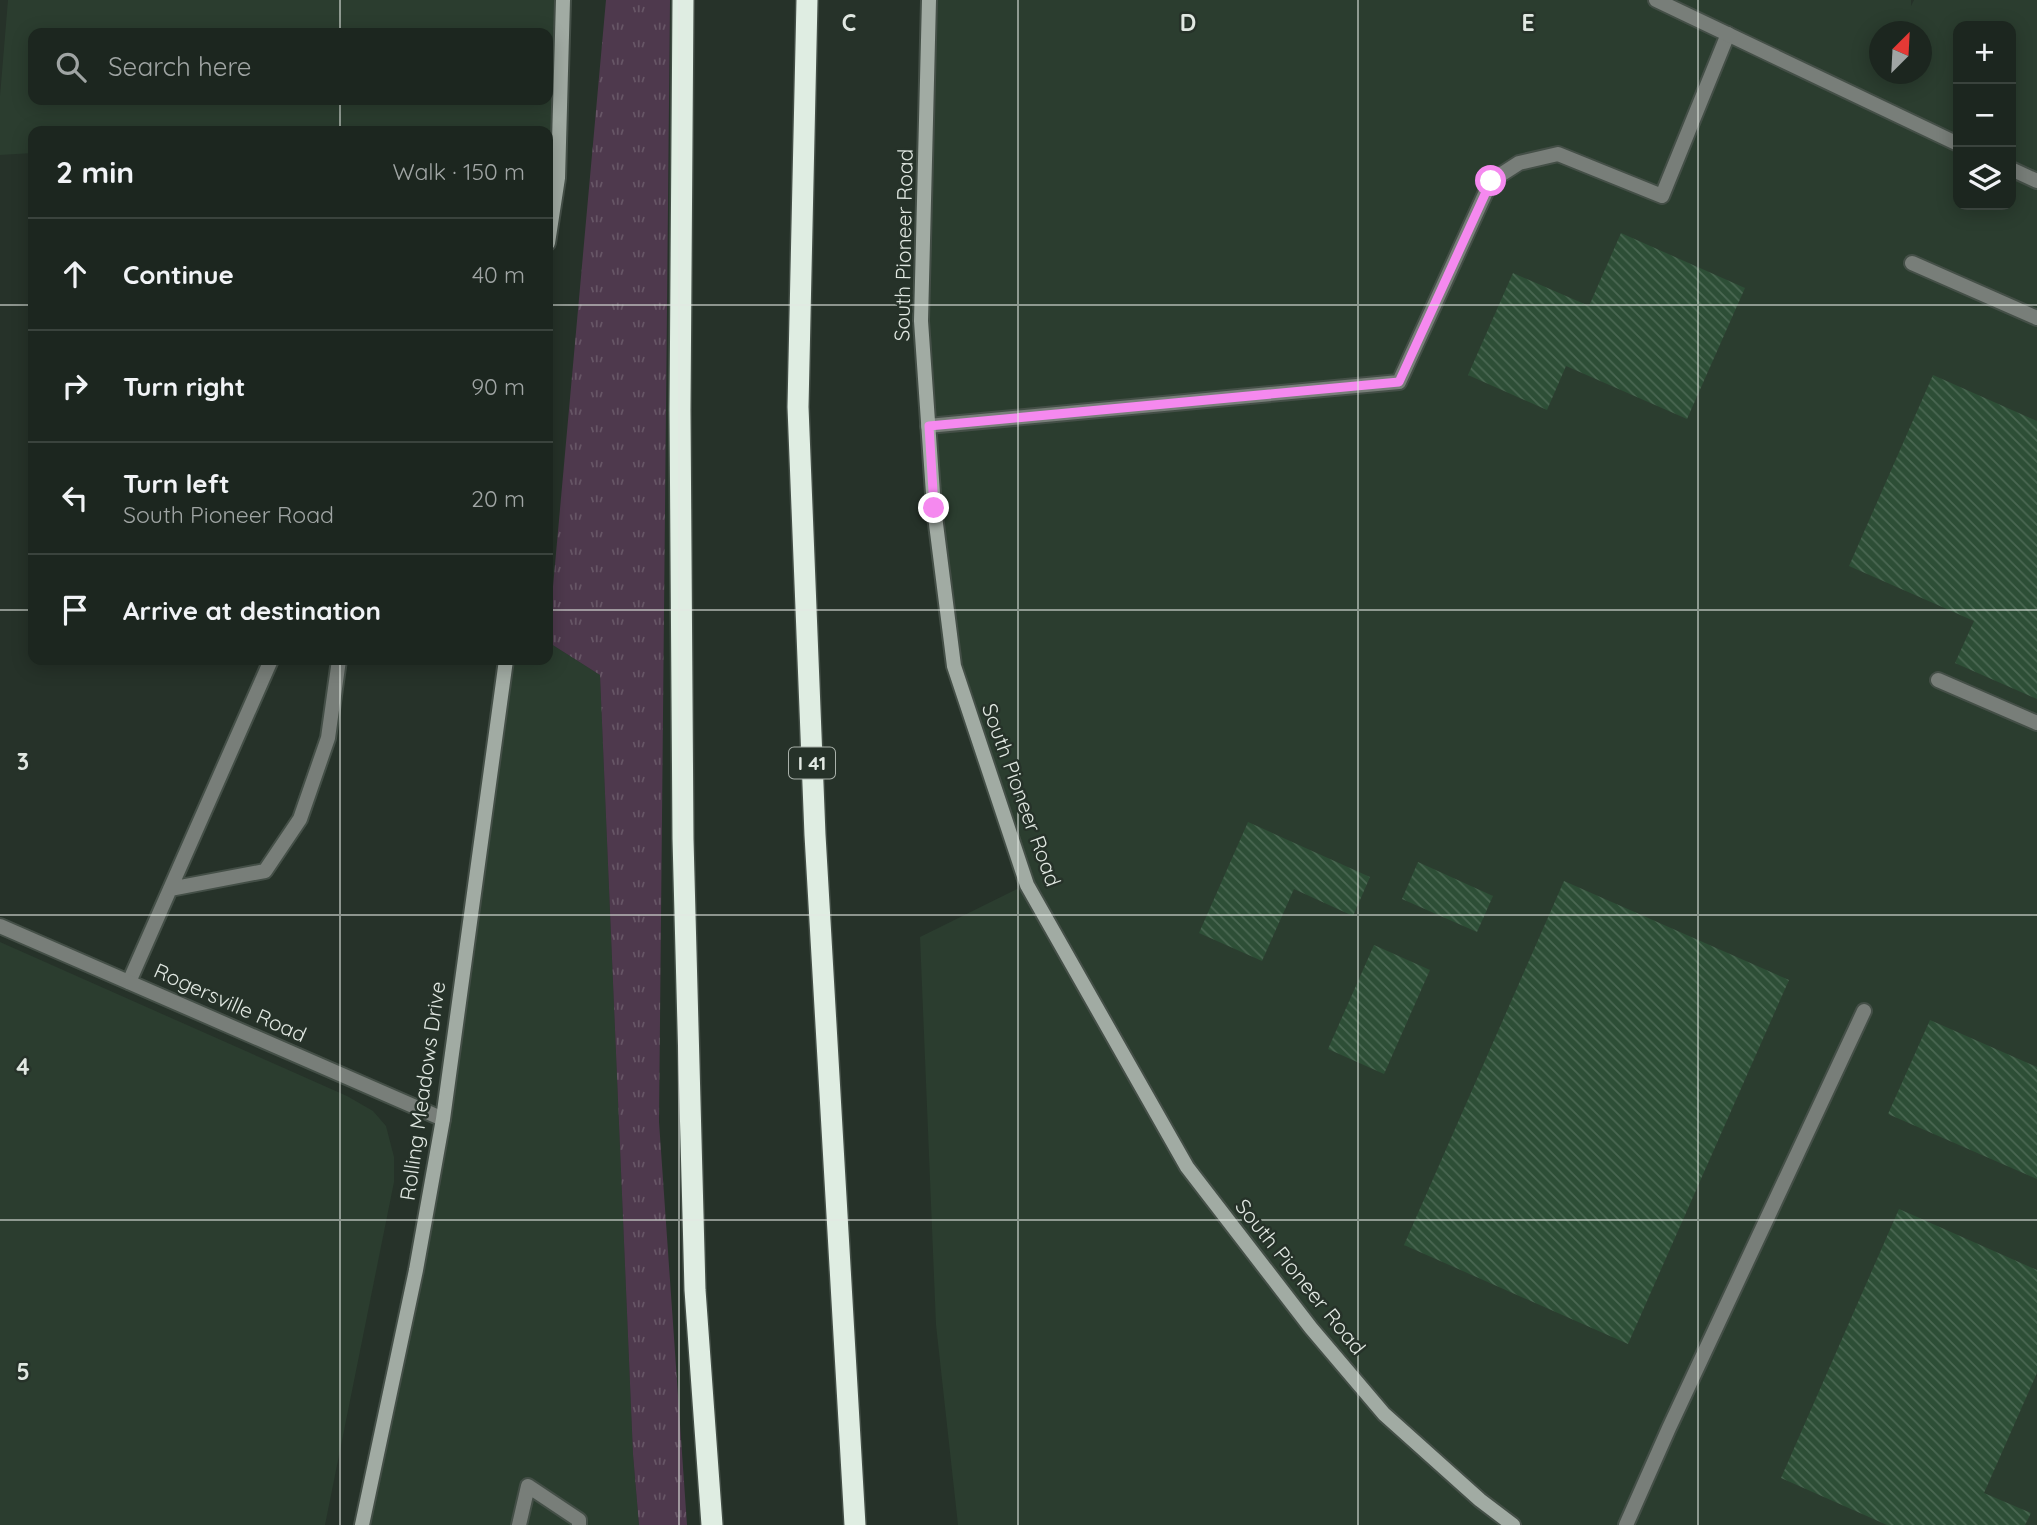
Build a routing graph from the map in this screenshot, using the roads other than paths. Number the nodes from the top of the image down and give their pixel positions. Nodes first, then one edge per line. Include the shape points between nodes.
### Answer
1 (563, 0) edge
2 (683, 0) edge
3 (807, 0) edge
4 (929, 0) edge
5 (1656, 0) edge
6 (1728, 34) junction
7 (1953, 142) edge
8 (2016, 171) edge
9 (2037, 181) edge
10 (553, 210) edge
11 (1912, 263) dead end
12 (2037, 318) edge
13 (929, 426) junction
14 (269, 665) edge
15 (338, 665) edge
16 (505, 665) edge
17 (1938, 680) dead end
18 (2037, 723) edge
19 (170, 889) junction
20 (0, 926) edge
21 (129, 982) junction
22 (1864, 1011) dead end
23 (443, 1119) junction
24 (362, 1525) edge
25 (519, 1525) edge
26 (579, 1525) edge
27 (712, 1525) edge
28 (855, 1525) edge
29 (1513, 1525) edge
30 (1626, 1525) edge

1 - 10 main road
2 - 27 highway via 683,839 695,1290
3 - 28 highway, I 41 via 798,407 815,835
4 - 13 main road, South Pioneer Road via 921,321
5 - 6 street
6 - 7 street
6 - 13 street via 1662,196 1558,154 1519,163 1491,181 1399,382
8 - 9 street
11 - 12 street
13 - 29 main road, South Pioneer Road via 934,508 954,666 1027,885 1186,1167 1384,1414
14 - 19 street
15 - 19 street via 328,738 300,819 265,872
16 - 23 main road, Rolling Meadows Drive
17 - 18 street
19 - 21 street
20 - 21 street, Rogersville Road
21 - 23 street, Rogersville Road
22 - 30 street
23 - 24 main road, Rolling Meadows Drive
25 - 26 street via 528,1486 579,1520

